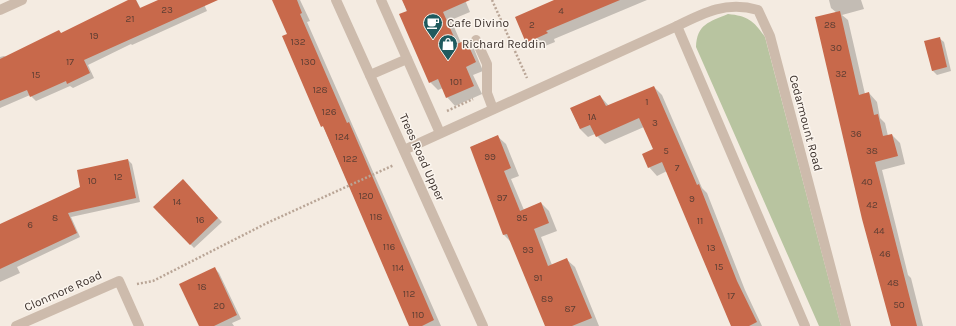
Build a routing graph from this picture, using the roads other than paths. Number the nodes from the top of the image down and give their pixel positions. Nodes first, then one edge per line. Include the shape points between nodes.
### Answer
1 (22, 0) edge
2 (336, 0) edge
3 (381, 0) edge
4 (749, 4) edge
5 (0, 10) edge
6 (677, 26) junction
7 (476, 40) dead end
8 (407, 59) junction
9 (370, 75) junction
10 (494, 109) junction
11 (440, 133) junction
12 (404, 150) junction
13 (16, 326) edge
14 (140, 326) edge
15 (483, 326) edge
16 (805, 326) edge
17 (846, 326) edge

1 - 5 street
2 - 9 street, Trees Road Upper
3 - 8 street
4 - 6 street, Cedarmount Road via 725,6
4 - 17 street, Cedarmount Road via 758,10 770,36
6 - 10 street, Cedarmount Road
6 - 16 street
7 - 10 street via 487,64 486,93
8 - 9 street
8 - 11 street
9 - 12 street, Trees Road Upper
10 - 11 street, Cedarmount Road
11 - 12 street, Cedarmount Road
12 - 15 street, Trees Road Upper
13 - 14 street, Clonmore Road via 119,280

